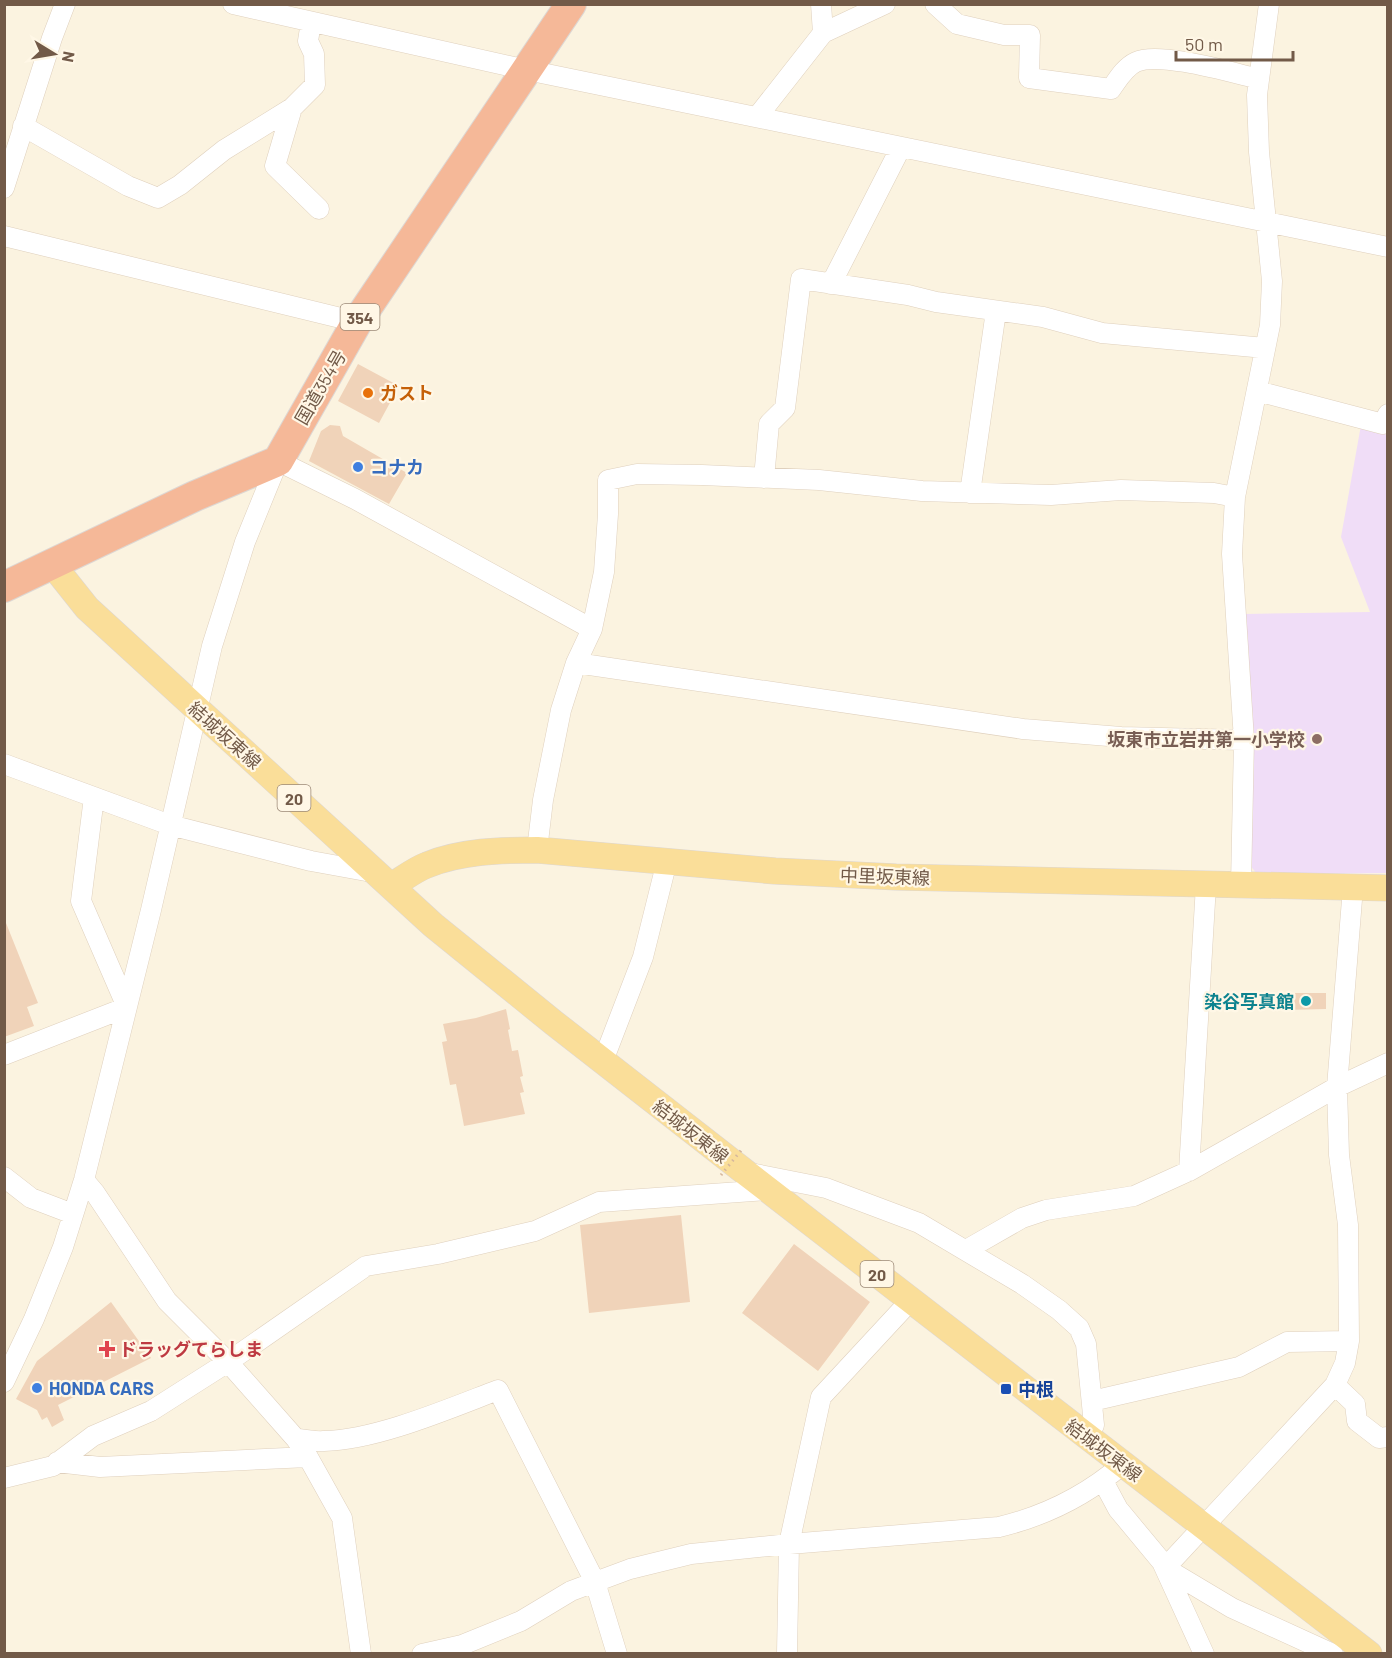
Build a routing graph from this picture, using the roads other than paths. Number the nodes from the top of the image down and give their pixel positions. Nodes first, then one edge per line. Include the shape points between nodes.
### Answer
1 (65, 4) edge
2 (233, 4) edge
3 (572, 4) edge
4 (821, 4) edge
5 (885, 4) edge
6 (935, 4) edge
7 (1269, 4) edge
8 (304, 16) edge
9 (823, 33) junction
10 (527, 70) junction
11 (1259, 79) junction
12 (292, 108) junction
13 (758, 117) junction
14 (23, 126) junction
15 (901, 147) junction
16 (4, 188) edge
17 (319, 209) dead end
18 (1267, 221) junction
19 (4, 236) edge
20 (1388, 247) edge
21 (831, 284) junction
22 (996, 310) junction
23 (357, 322) junction
24 (1265, 348) junction
25 (1257, 391) junction
26 (1386, 421) edge
27 (278, 460) junction
28 (764, 478) junction
29 (970, 493) junction
30 (1234, 497) junction
31 (52, 564) junction
32 (4, 586) edge
33 (592, 629) junction
34 (576, 663) junction
35 (196, 709) junction
36 (1244, 740) junction
37 (4, 764) edge
38 (94, 797) junction
39 (170, 825) junction
40 (537, 850) junction
41 (667, 861) junction
42 (384, 879) junction
43 (1206, 885) junction
44 (1241, 885) junction
45 (1353, 887) junction
46 (1388, 888) edge
47 (127, 1007) junction
48 (4, 1055) edge
49 (603, 1062) junction
50 (1388, 1063) edge
51 (1338, 1087) junction
52 (736, 1165) junction
53 (1189, 1172) junction
54 (4, 1177) edge
55 (84, 1180) junction
56 (768, 1190) junction
57 (73, 1214) junction
58 (966, 1250) junction
59 (911, 1300) junction
60 (1349, 1341) junction
61 (228, 1362) junction
62 (4, 1382) edge
63 (1335, 1385) junction
64 (1092, 1401) junction
65 (1388, 1437) edge
66 (1088, 1438) junction
67 (296, 1439) junction
68 (308, 1456) junction
69 (57, 1462) junction
70 (1123, 1464) junction
71 (4, 1478) edge
72 (1103, 1481) junction
73 (1203, 1527) junction
74 (789, 1544) junction
75 (1165, 1568) junction
76 (595, 1582) junction
77 (361, 1653) edge
78 (422, 1653) edge
79 (617, 1653) edge
80 (787, 1653) edge
81 (1204, 1653) edge
82 (1333, 1653) edge
83 (1369, 1653) edge

1 - 14 street
2 - 8 street
3 - 10 highway, 国道354号 / 354
4 - 9 street
5 - 9 street
6 - 11 street via 957,24 1004,35 1030,35 1029,78 1111,89 1137,61 1173,59
7 - 11 street
8 - 10 street
8 - 12 street via 314,54 315,85
9 - 13 street
10 - 13 street
10 - 23 highway, 国道354号 / 354
11 - 18 street via 1259,152
12 - 14 street via 224,150 158,198 128,186
12 - 17 street via 275,166
13 - 15 street
14 - 16 street
15 - 18 street
15 - 21 street
18 - 20 street
18 - 24 street via 1272,281
19 - 23 street
21 - 22 street
21 - 28 street via 801,279 786,408 769,424
22 - 24 street via 1043,317 1102,333
22 - 29 street
23 - 27 highway, 国道354号 / 354
24 - 25 street
25 - 26 street
25 - 30 street
27 - 31 highway
27 - 33 street
27 - 35 street via 221,614
28 - 29 street
28 - 33 street via 638,474 608,480 604,572
29 - 30 street via 1051,495 1121,490
30 - 36 street via 1232,554
31 - 32 highway
31 - 35 main road, 結城坂東線 / 20 via 87,608
33 - 34 street
34 - 36 street via 1023,729 1121,737
34 - 40 street via 561,710
35 - 39 street
35 - 42 main road, 結城坂東線 / 20
36 - 44 street
37 - 38 street
38 - 39 street
38 - 47 street via 81,902
39 - 42 street
39 - 47 street
40 - 41 main road, 中里坂東線
40 - 42 main road, 中里坂東線 via 505,850 444,860
41 - 43 main road, 中里坂東線 via 896,877
41 - 49 street via 643,957
42 - 49 main road, 結城坂東線 / 20 via 479,964
43 - 44 main road, 中里坂東線
43 - 53 street
44 - 45 main road, 中里坂東線
45 - 46 main road, 中里坂東線
45 - 51 street
47 - 48 street
47 - 55 street
49 - 52 main road, 結城坂東線 / 20
50 - 51 street
51 - 53 street
51 - 60 street via 1348,1225
52 - 56 main road, 結城坂東線 / 20
52 - 58 street via 826,1188 919,1223
53 - 58 street via 1134,1196 1046,1210 1022,1218
54 - 57 street via 32,1198
55 - 57 street
55 - 61 street via 166,1301
56 - 59 main road, 結城坂東線 / 20
56 - 61 street via 599,1202 535,1231 366,1266
57 - 62 street via 34,1320
58 - 64 street via 1022,1284 1079,1328 1086,1344
59 - 66 main road, 結城坂東線 / 20
59 - 74 street via 821,1397
60 - 63 street
60 - 64 street via 1287,1342 1239,1367
61 - 67 street
61 - 69 street via 151,1411 93,1436
63 - 65 street via 1355,1404 1358,1421 1379,1438
63 - 73 street
64 - 66 street via 1094,1425
66 - 70 main road, 結城坂東線 / 20
67 - 68 street
67 - 76 street via 324,1441 375,1433 498,1390
68 - 69 street via 100,1467
68 - 77 street via 342,1518
69 - 71 street
70 - 72 street
70 - 73 main road, 結城坂東線 / 20
72 - 74 street via 1046,1512 999,1527
72 - 75 street via 1118,1509
73 - 75 street
73 - 83 main road, 結城坂東線 / 20
74 - 76 street via 691,1554
74 - 80 street
75 - 81 street
75 - 82 street via 1232,1608
76 - 78 street via 571,1591 521,1621 462,1646
76 - 79 street

